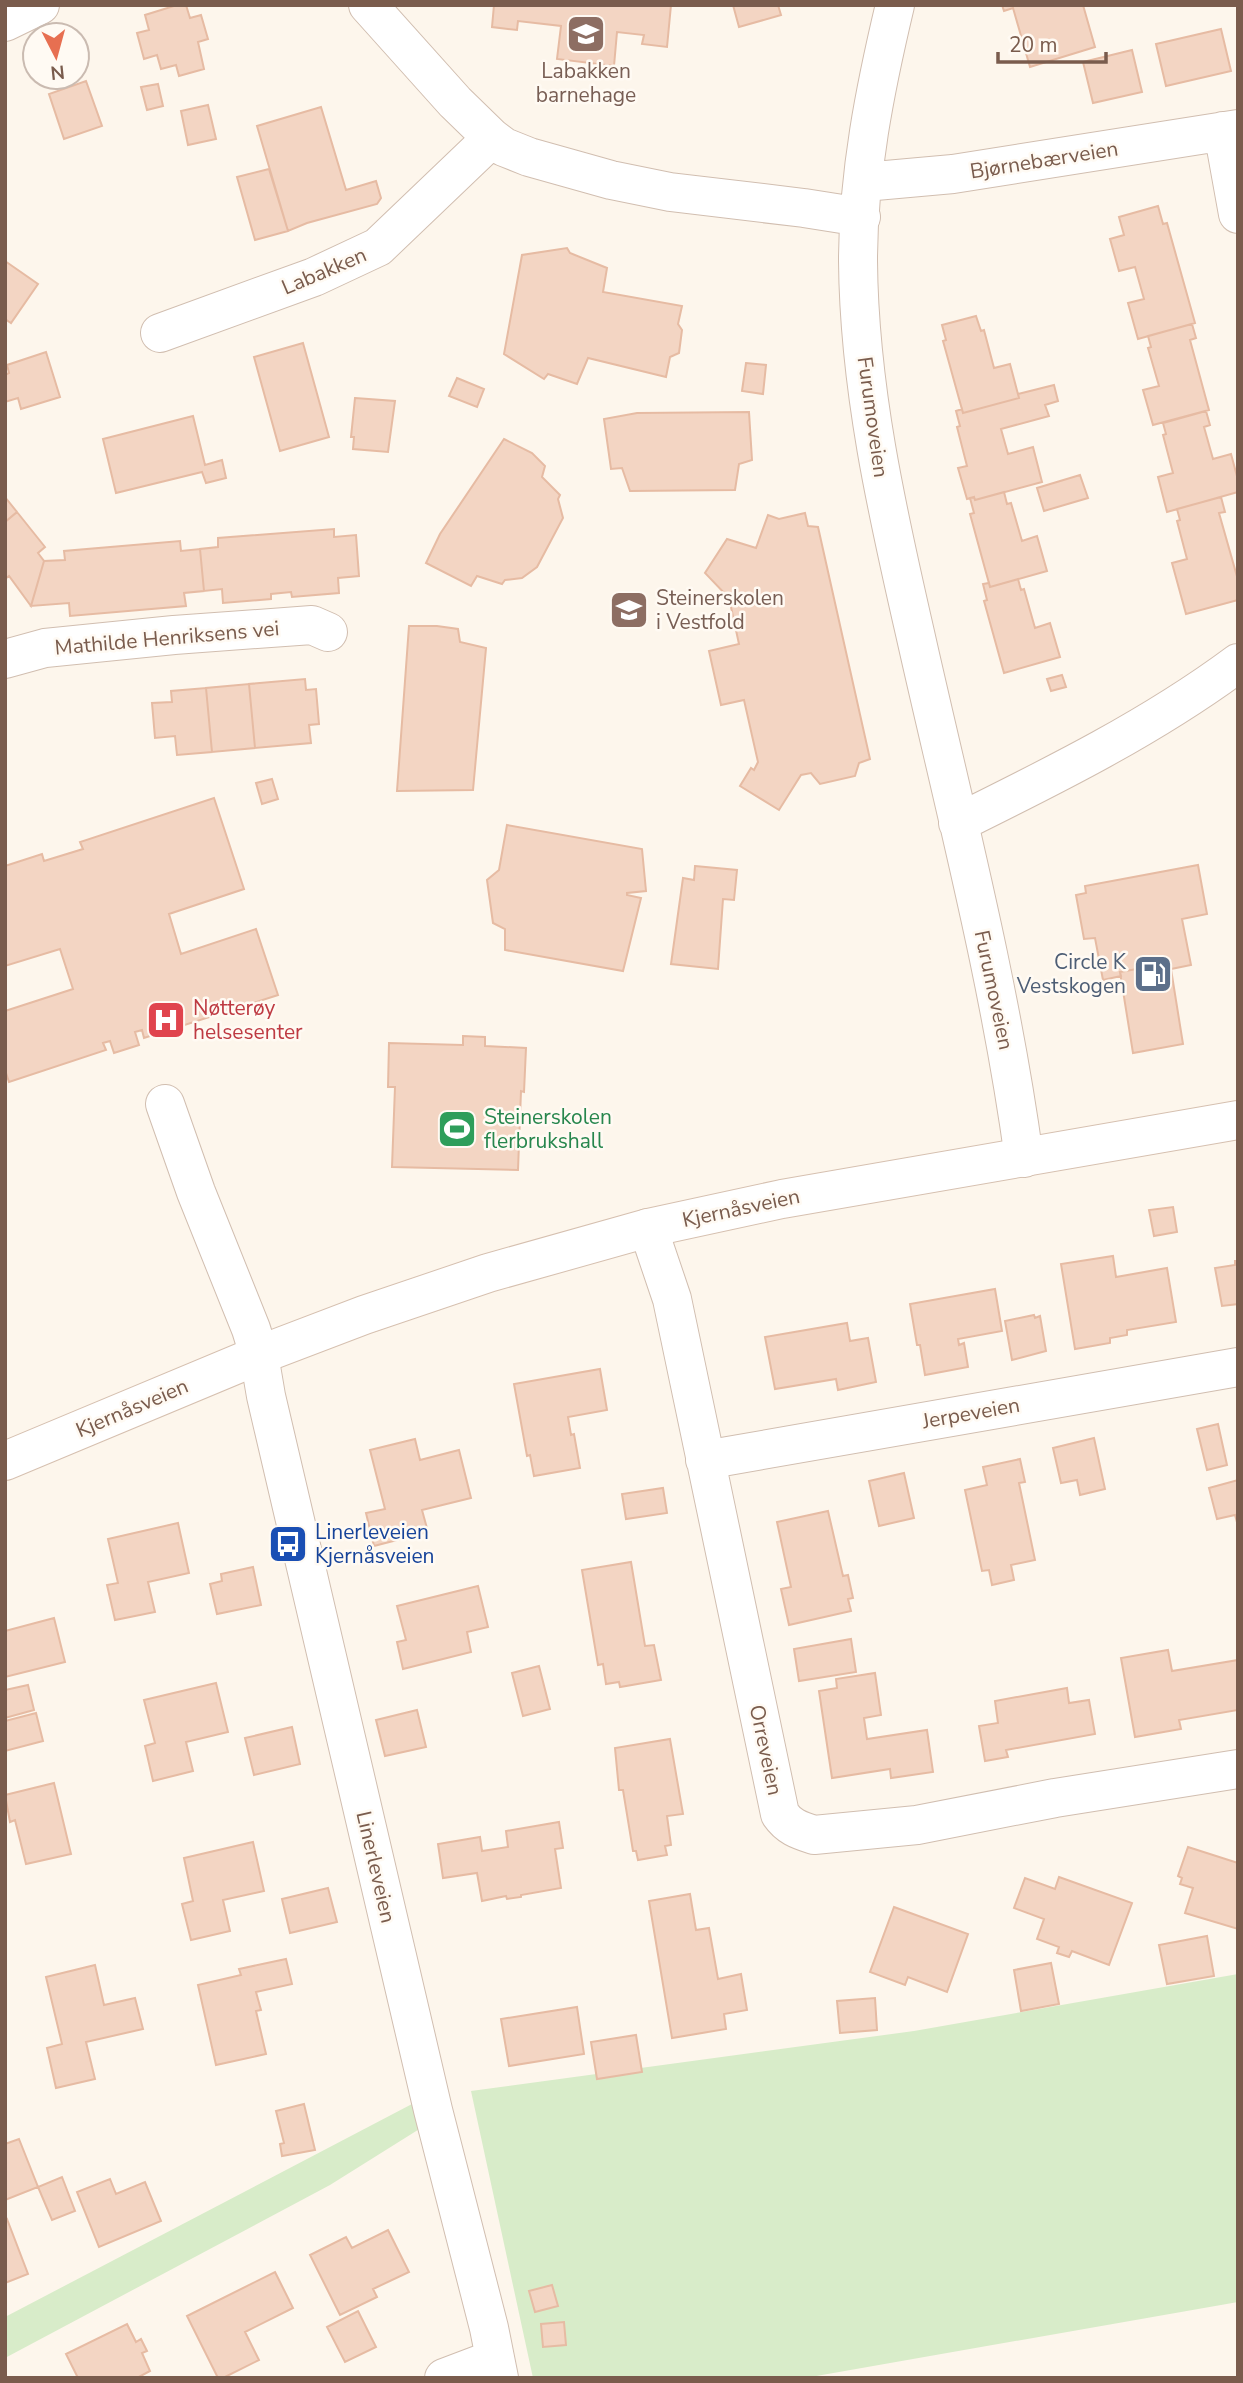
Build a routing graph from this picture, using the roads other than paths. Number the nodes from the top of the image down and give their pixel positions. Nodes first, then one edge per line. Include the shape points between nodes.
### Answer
1 (40, 5) edge
2 (368, 5) edge
3 (895, 5) edge
4 (5, 22) edge
5 (1231, 130) edge
6 (492, 138) junction
7 (862, 200) junction
8 (1238, 214) edge
9 (160, 333) dead end
10 (328, 632) dead end
11 (5, 659) edge
12 (1238, 663) edge
13 (958, 823) junction
14 (165, 1104) dead end
15 (1238, 1120) edge
16 (1024, 1157) junction
17 (649, 1227) junction
18 (259, 1354) junction
19 (1238, 1367) edge
20 (705, 1460) junction
21 (5, 1461) edge
22 (1238, 1769) edge
23 (497, 2370) edge
24 (444, 2378) edge

1 - 4 street
2 - 6 street
3 - 7 street, Furumoveien via 875,90
5 - 7 street, Bjørnebærveien via 953,174
5 - 8 street, Bjørnebærveien
6 - 7 street via 529,157 670,192 804,208
6 - 9 street, Labakken via 377,247 314,277
7 - 13 street, Furumoveien via 859,301 867,393 891,527
10 - 11 street, Mathilde Henriksens vei via 312,625 174,635 45,648
12 - 13 street via 1096,751
13 - 16 street, Furumoveien via 1004,1030
14 - 18 street
15 - 16 street, Kjernåsveien
16 - 17 street, Kjernåsveien
17 - 18 street, Kjernåsveien via 476,1277
17 - 20 street, Orreveien via 672,1299
18 - 21 street, Kjernåsveien
18 - 23 street, Linerleveien
19 - 20 street, Jerpeveien
20 - 22 street, Orreveien via 780,1814 792,1827 814,1835 917,1825
23 - 24 street via 481,2364

